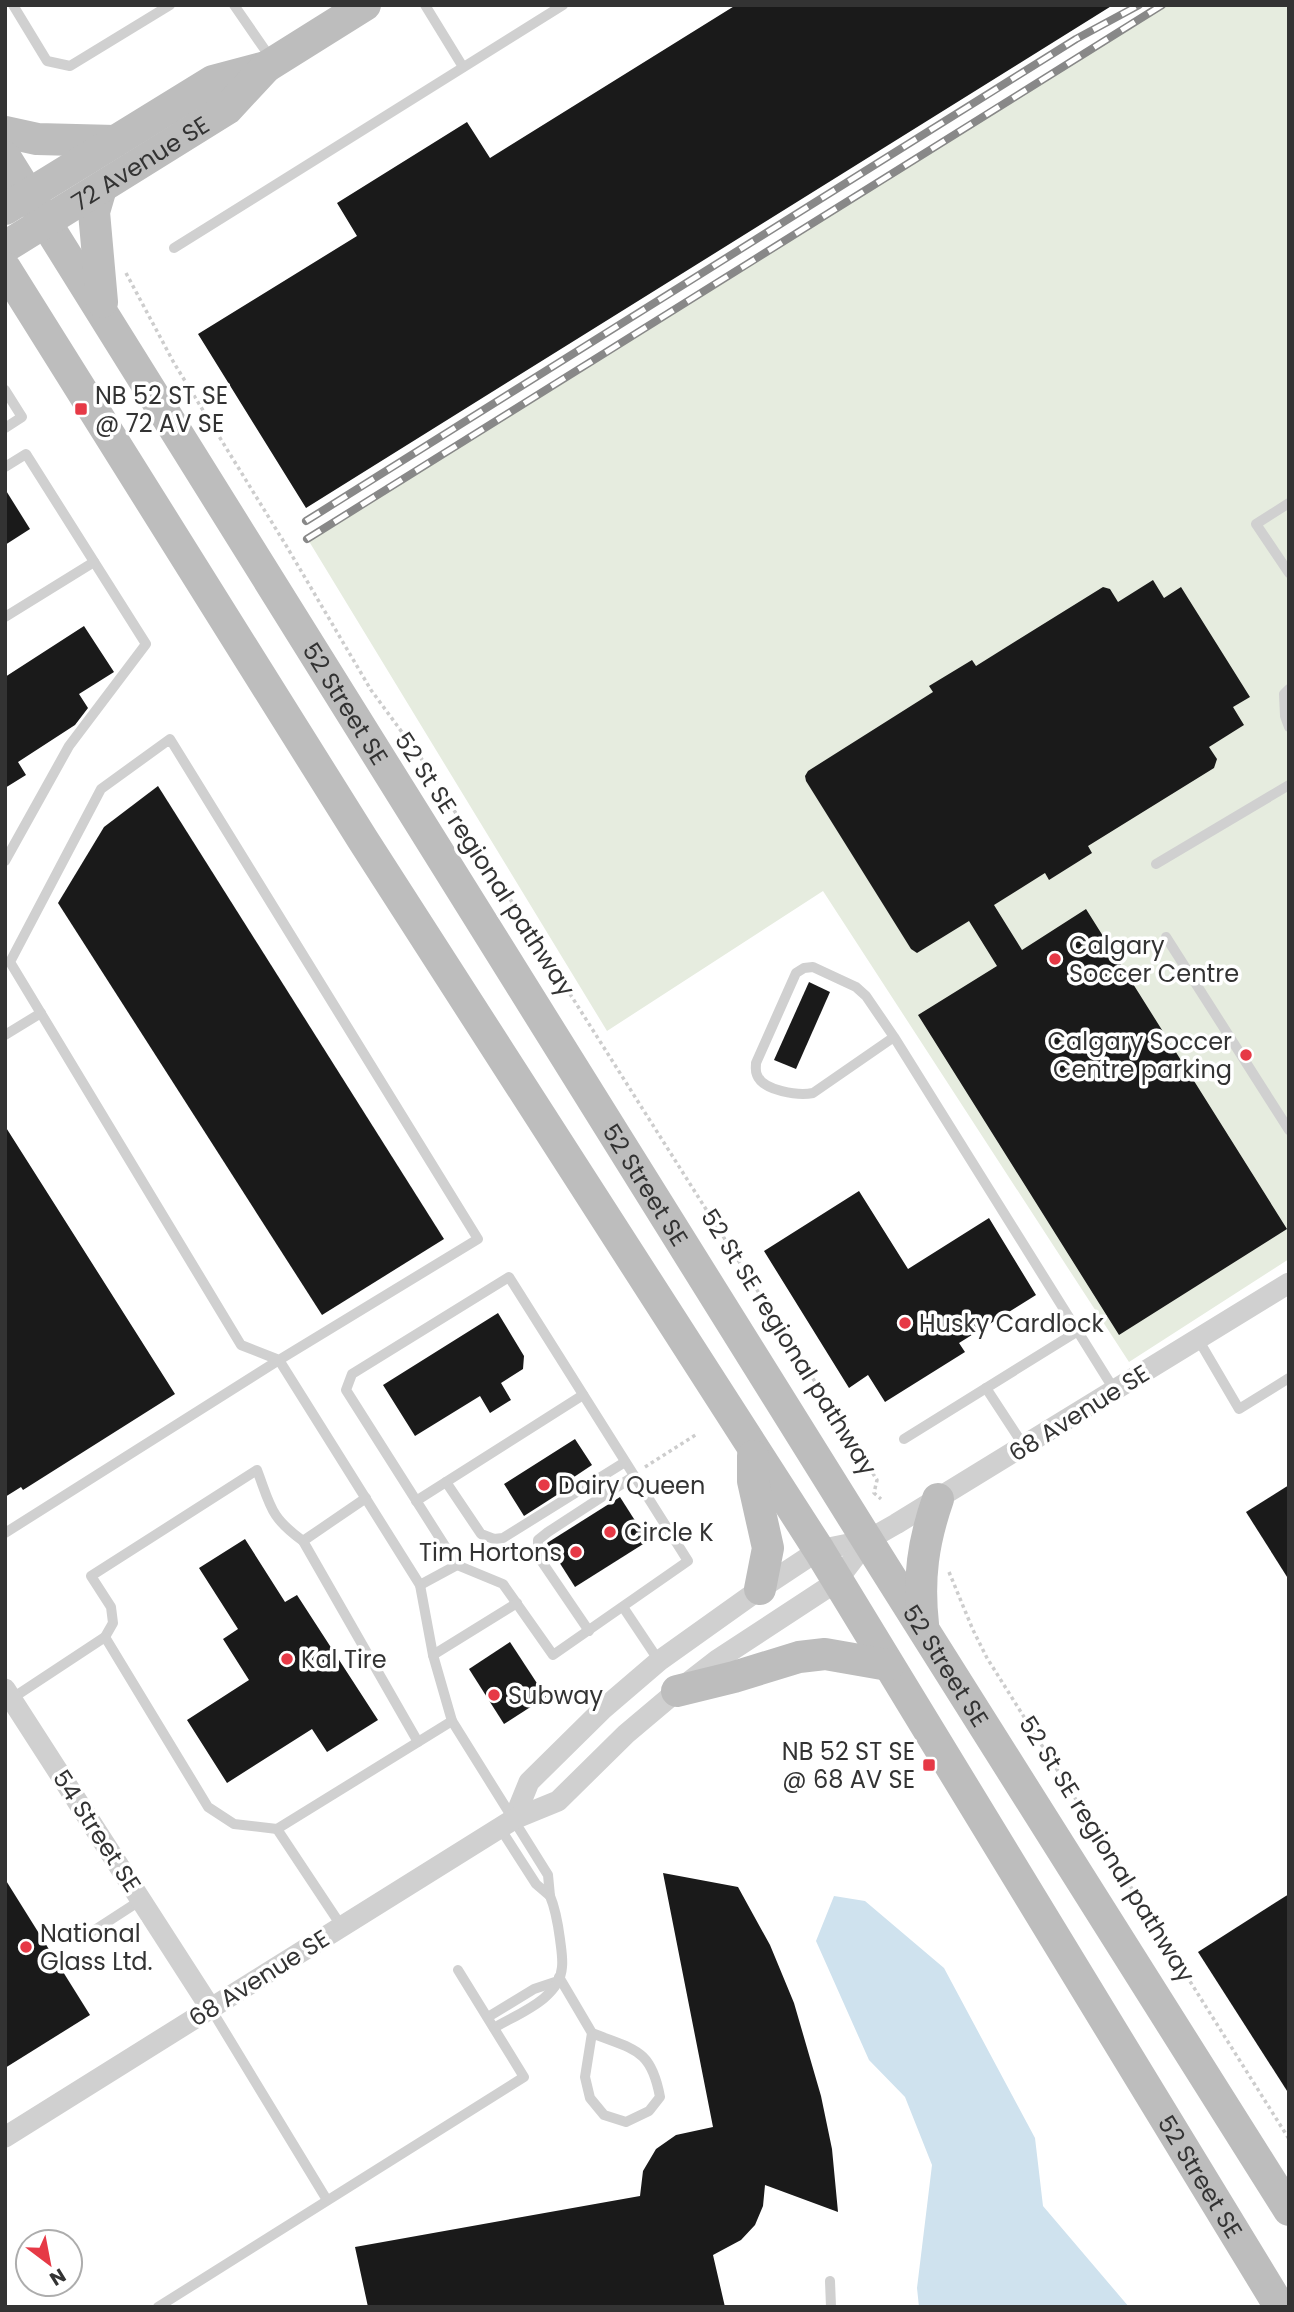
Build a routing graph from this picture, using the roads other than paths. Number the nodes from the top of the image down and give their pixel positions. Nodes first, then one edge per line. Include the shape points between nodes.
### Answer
1 (13, 5) edge
2 (170, 5) edge
3 (234, 5) edge
4 (365, 5) edge
5 (425, 5) edge
6 (563, 5) edge
7 (270, 65) junction
8 (463, 67) junction
9 (5, 132) edge
10 (115, 141) junction
11 (5, 156) edge
12 (101, 188) junction
13 (17, 201) edge
14 (46, 222) junction
15 (5, 247) edge
16 (174, 248) dead end
17 (5, 268) edge
18 (5, 306) edge
19 (103, 313) junction
20 (36, 314) junction
21 (5, 390) edge
22 (5, 428) edge
23 (5, 467) edge
24 (1289, 503) edge
25 (94, 562) junction
26 (1289, 573) edge
27 (5, 617) edge
28 (1289, 690) edge
29 (1289, 726) edge
30 (1289, 785) edge
31 (5, 861) edge
32 (1156, 864) dead end
33 (1166, 937) dead end
34 (41, 1013) junction
35 (5, 1035) edge
36 (894, 1037) junction
37 (1289, 1130) edge
38 (1289, 1283) edge
39 (1078, 1331) junction
40 (1198, 1339) junction
41 (279, 1360) junction
42 (1289, 1378) edge
43 (986, 1388) junction
44 (1115, 1391) junction
45 (583, 1395) junction
46 (904, 1439) dead end
47 (1024, 1446) junction
48 (753, 1451) junction
49 (625, 1462) junction
50 (634, 1475) junction
51 (446, 1482) junction
52 (366, 1498) junction
53 (938, 1499) junction
54 (416, 1501) junction
55 (5, 1532) edge
56 (868, 1540) junction
57 (303, 1541) junction
58 (818, 1550) junction
59 (457, 1565) junction
60 (836, 1582) junction
61 (420, 1585) junction
62 (760, 1589) junction
63 (517, 1603) junction
64 (623, 1607) junction
65 (923, 1625) junction
66 (589, 1631) junction
67 (104, 1637) junction
68 (433, 1655) junction
69 (659, 1661) junction
70 (888, 1665) junction
71 (677, 1691) junction
72 (7, 1696) edge
73 (452, 1721) junction
74 (418, 1742) junction
75 (507, 1823) junction
76 (277, 1829) junction
77 (550, 1896) junction
78 (141, 1900) junction
79 (342, 1927) junction
80 (81, 1939) dead end
81 (458, 1970) dead end
82 (559, 1979) junction
83 (211, 2009) junction
84 (488, 2017) junction
85 (494, 2028) junction
86 (592, 2033) junction
87 (5, 2137) edge
88 (327, 2200) junction
89 (1289, 2210) edge
90 (830, 2281) dead end
91 (158, 2307) edge
92 (831, 2307) edge
93 (1280, 2307) edge

1 - 2 lane via 47,61 70,66
3 - 7 lane
4 - 7 main road, 72 Avenue SE
5 - 8 lane
6 - 8 lane
7 - 10 main road, 72 Avenue SE via 213,81
7 - 12 main road, 72 Avenue SE via 227,109
8 - 16 lane
9 - 10 main road via 37,139
10 - 13 main road, 72 Avenue SE
11 - 13 main road, 52 Street SE
12 - 14 main road, 72 Avenue SE
12 - 19 main road via 94,212
13 - 14 main road, 52 Street SE
14 - 15 main road, 72 Avenue SE
14 - 19 main road, 52 Street SE
17 - 20 main road, 52 Street SE
18 - 20 main road
19 - 56 main road, 52 Street SE
20 - 48 main road, 52 Street SE via 363,840
21 - 22 lane via 22,417
23 - 25 lane via 26,454
24 - 26 lane via 1256,524
25 - 27 lane
25 - 31 lane via 146,644 69,746
28 - 29 lane via 1284,694
30 - 32 lane
33 - 37 lane
34 - 35 lane
34 - 41 lane via 241,1345
34 - 41 lane via 10,962 101,789 170,739 478,1239
36 - 36 lane via 856,987 824,971 804,968 796,973 756,1063 757,1075 765,1084 799,1096 813,1093
36 - 39 lane
38 - 40 street, 68 Avenue SE
39 - 43 lane
39 - 44 lane
40 - 42 lane via 1238,1409
40 - 44 street, 68 Avenue SE
41 - 52 lane
41 - 55 lane
43 - 46 lane
43 - 47 lane
44 - 47 street, 68 Avenue SE
45 - 49 lane
45 - 51 lane
45 - 54 lane via 509,1277 352,1374 346,1390
47 - 53 street, 68 Avenue SE
48 - 58 main road, 52 Street SE
48 - 62 main road via 753,1481 768,1549
49 - 50 lane
49 - 51 lane via 503,1538 481,1534
50 - 64 lane via 688,1561
50 - 66 lane via 538,1540 540,1559
51 - 54 lane
52 - 57 lane
52 - 61 lane
53 - 56 street, 68 Avenue SE
53 - 65 main road via 924,1548 919,1590
54 - 59 lane
56 - 58 street, 68 Avenue SE
56 - 60 street, 68 Avenue SE
56 - 65 main road, 52 Street SE
57 - 67 lane via 274,1515 257,1470 91,1576 111,1607 113,1623
57 - 74 lane
58 - 60 main road, 52 Street SE
58 - 62 street, 68 Avenue SE
59 - 61 lane
59 - 63 lane via 503,1584
60 - 70 main road, 52 Street SE
60 - 71 street, 68 Avenue SE
61 - 68 lane
62 - 69 street, 68 Avenue SE
63 - 66 lane via 553,1655
63 - 68 lane
64 - 66 lane
64 - 69 lane
65 - 89 main road, 52 Street SE
67 - 72 lane
67 - 76 lane via 208,1808 234,1824
68 - 73 lane
69 - 75 street, 68 Avenue SE via 529,1782
70 - 71 main road via 825,1654 799,1657
70 - 93 main road, 52 Street SE
71 - 75 street, 68 Avenue SE via 558,1801
72 - 78 street, 54 Street SE
73 - 74 lane
73 - 75 lane
74 - 76 lane
75 - 77 lane via 536,1884
75 - 77 lane via 548,1875
75 - 79 street, 68 Avenue SE
76 - 79 lane
77 - 82 lane via 563,1965
78 - 80 lane
78 - 83 street, 54 Street SE
79 - 83 street, 68 Avenue SE
81 - 84 lane
82 - 84 lane
82 - 85 lane via 542,2000
82 - 86 lane
83 - 87 street, 68 Avenue SE
83 - 88 lane
84 - 85 lane
85 - 88 lane via 524,2077
86 - 86 lane via 585,2077 590,2098 604,2115 626,2122 649,2112 660,2097 656,2075 644,2055
88 - 91 lane
90 - 92 lane

